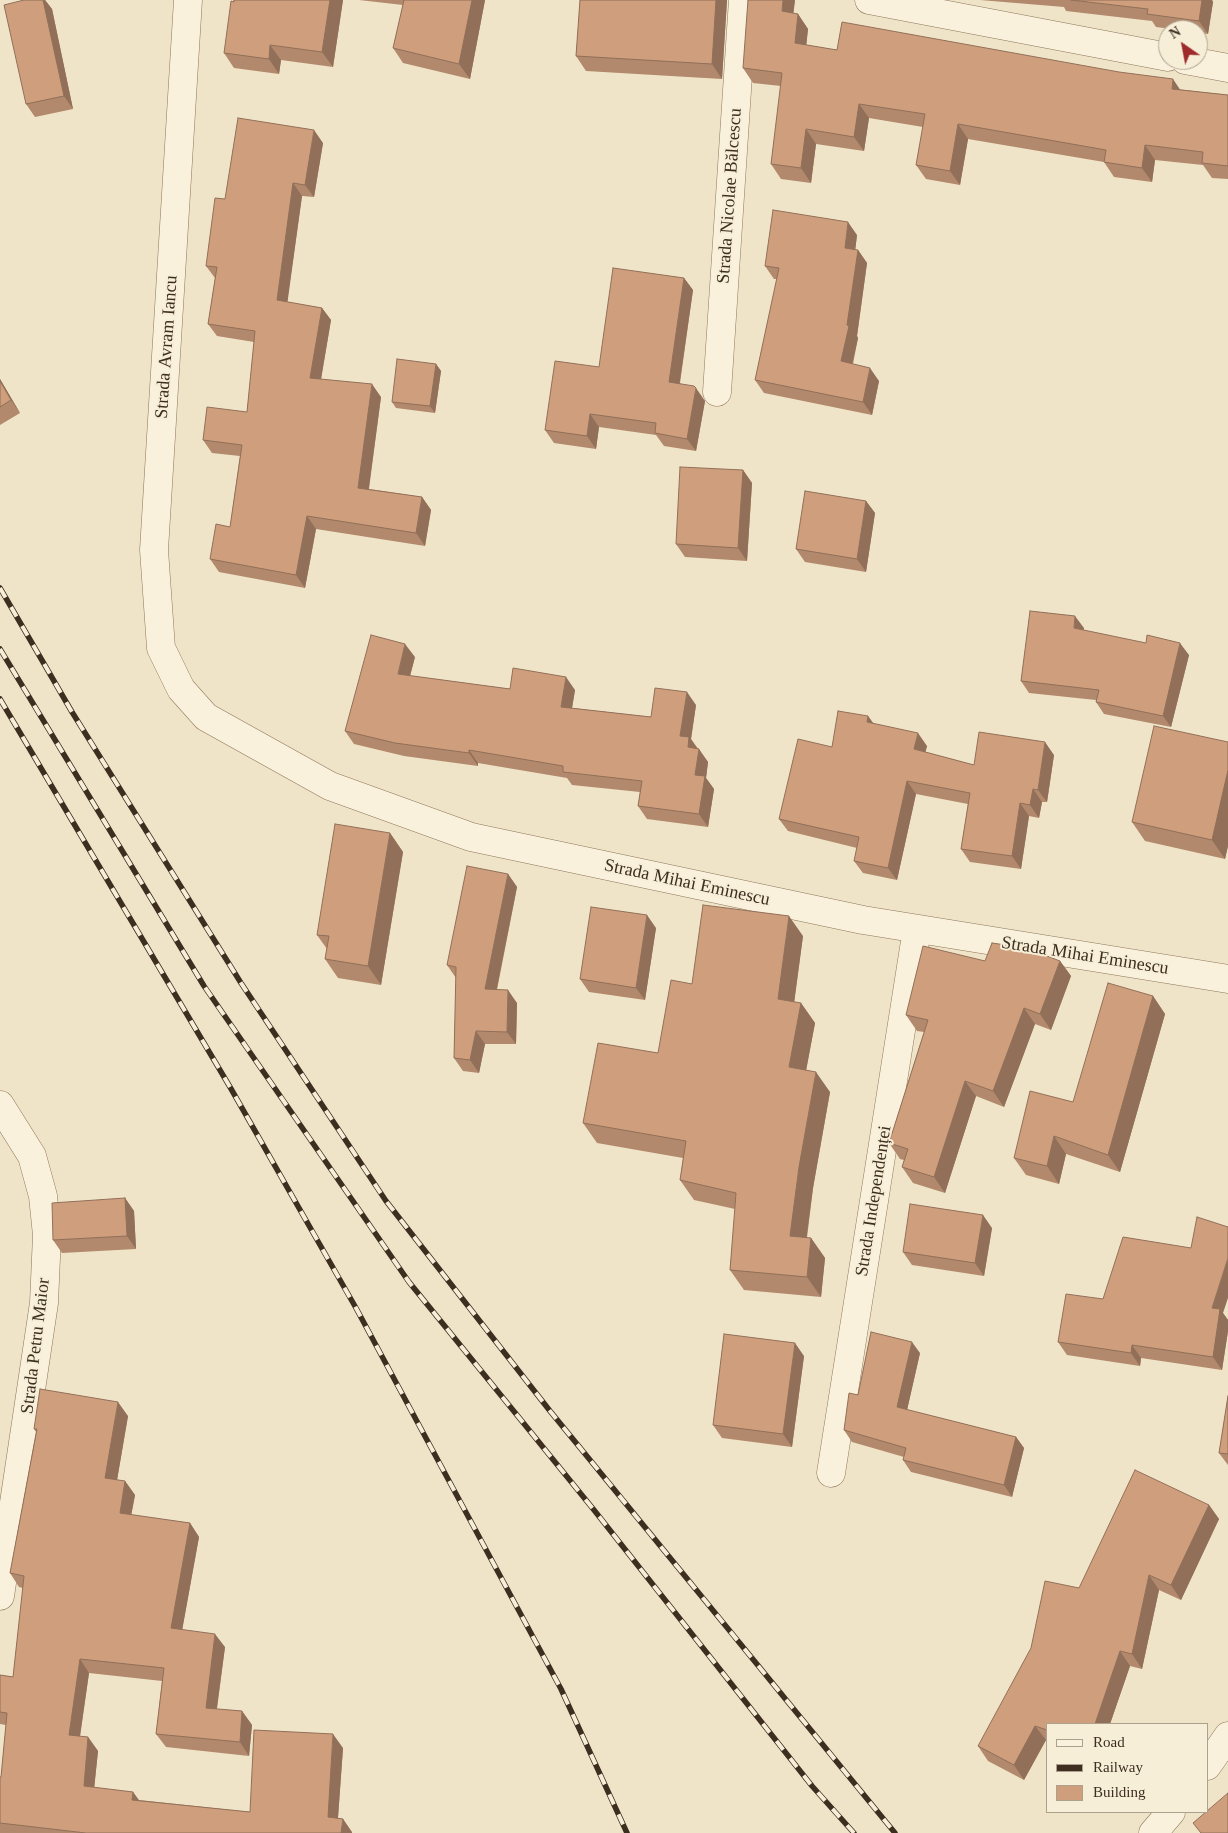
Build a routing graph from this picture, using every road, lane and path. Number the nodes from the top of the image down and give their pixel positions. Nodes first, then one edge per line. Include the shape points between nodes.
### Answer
1 (188, 0) edge
2 (743, 0) edge
3 (869, 0) edge
4 (1158, 55) edge
5 (1208, 64) edge
6 (1228, 68) edge
7 (717, 392) dead end
8 (181, 689) joint
9 (918, 929) junction
10 (1228, 979) edge
11 (0, 1105) edge
12 (832, 1473) dead end
13 (0, 1596) edge
14 (1228, 1736) edge
15 (1208, 1765) edge
16 (1170, 1813) edge
17 (1153, 1833) edge

1 - 8 street, Strada Avram Iancu via 154,550 161,648
2 - 7 street, Strada Nicolae Bălcescu
3 - 4 street
5 - 6 street
8 - 9 street, Strada Mihai Eminescu via 206,717 330,786 471,837
9 - 10 street, Strada Mihai Eminescu
9 - 12 street, Strada Independenței
11 - 13 street, Strada Petru Maior via 32,1156 47,1235 44,1303
14 - 15 street
16 - 17 street

